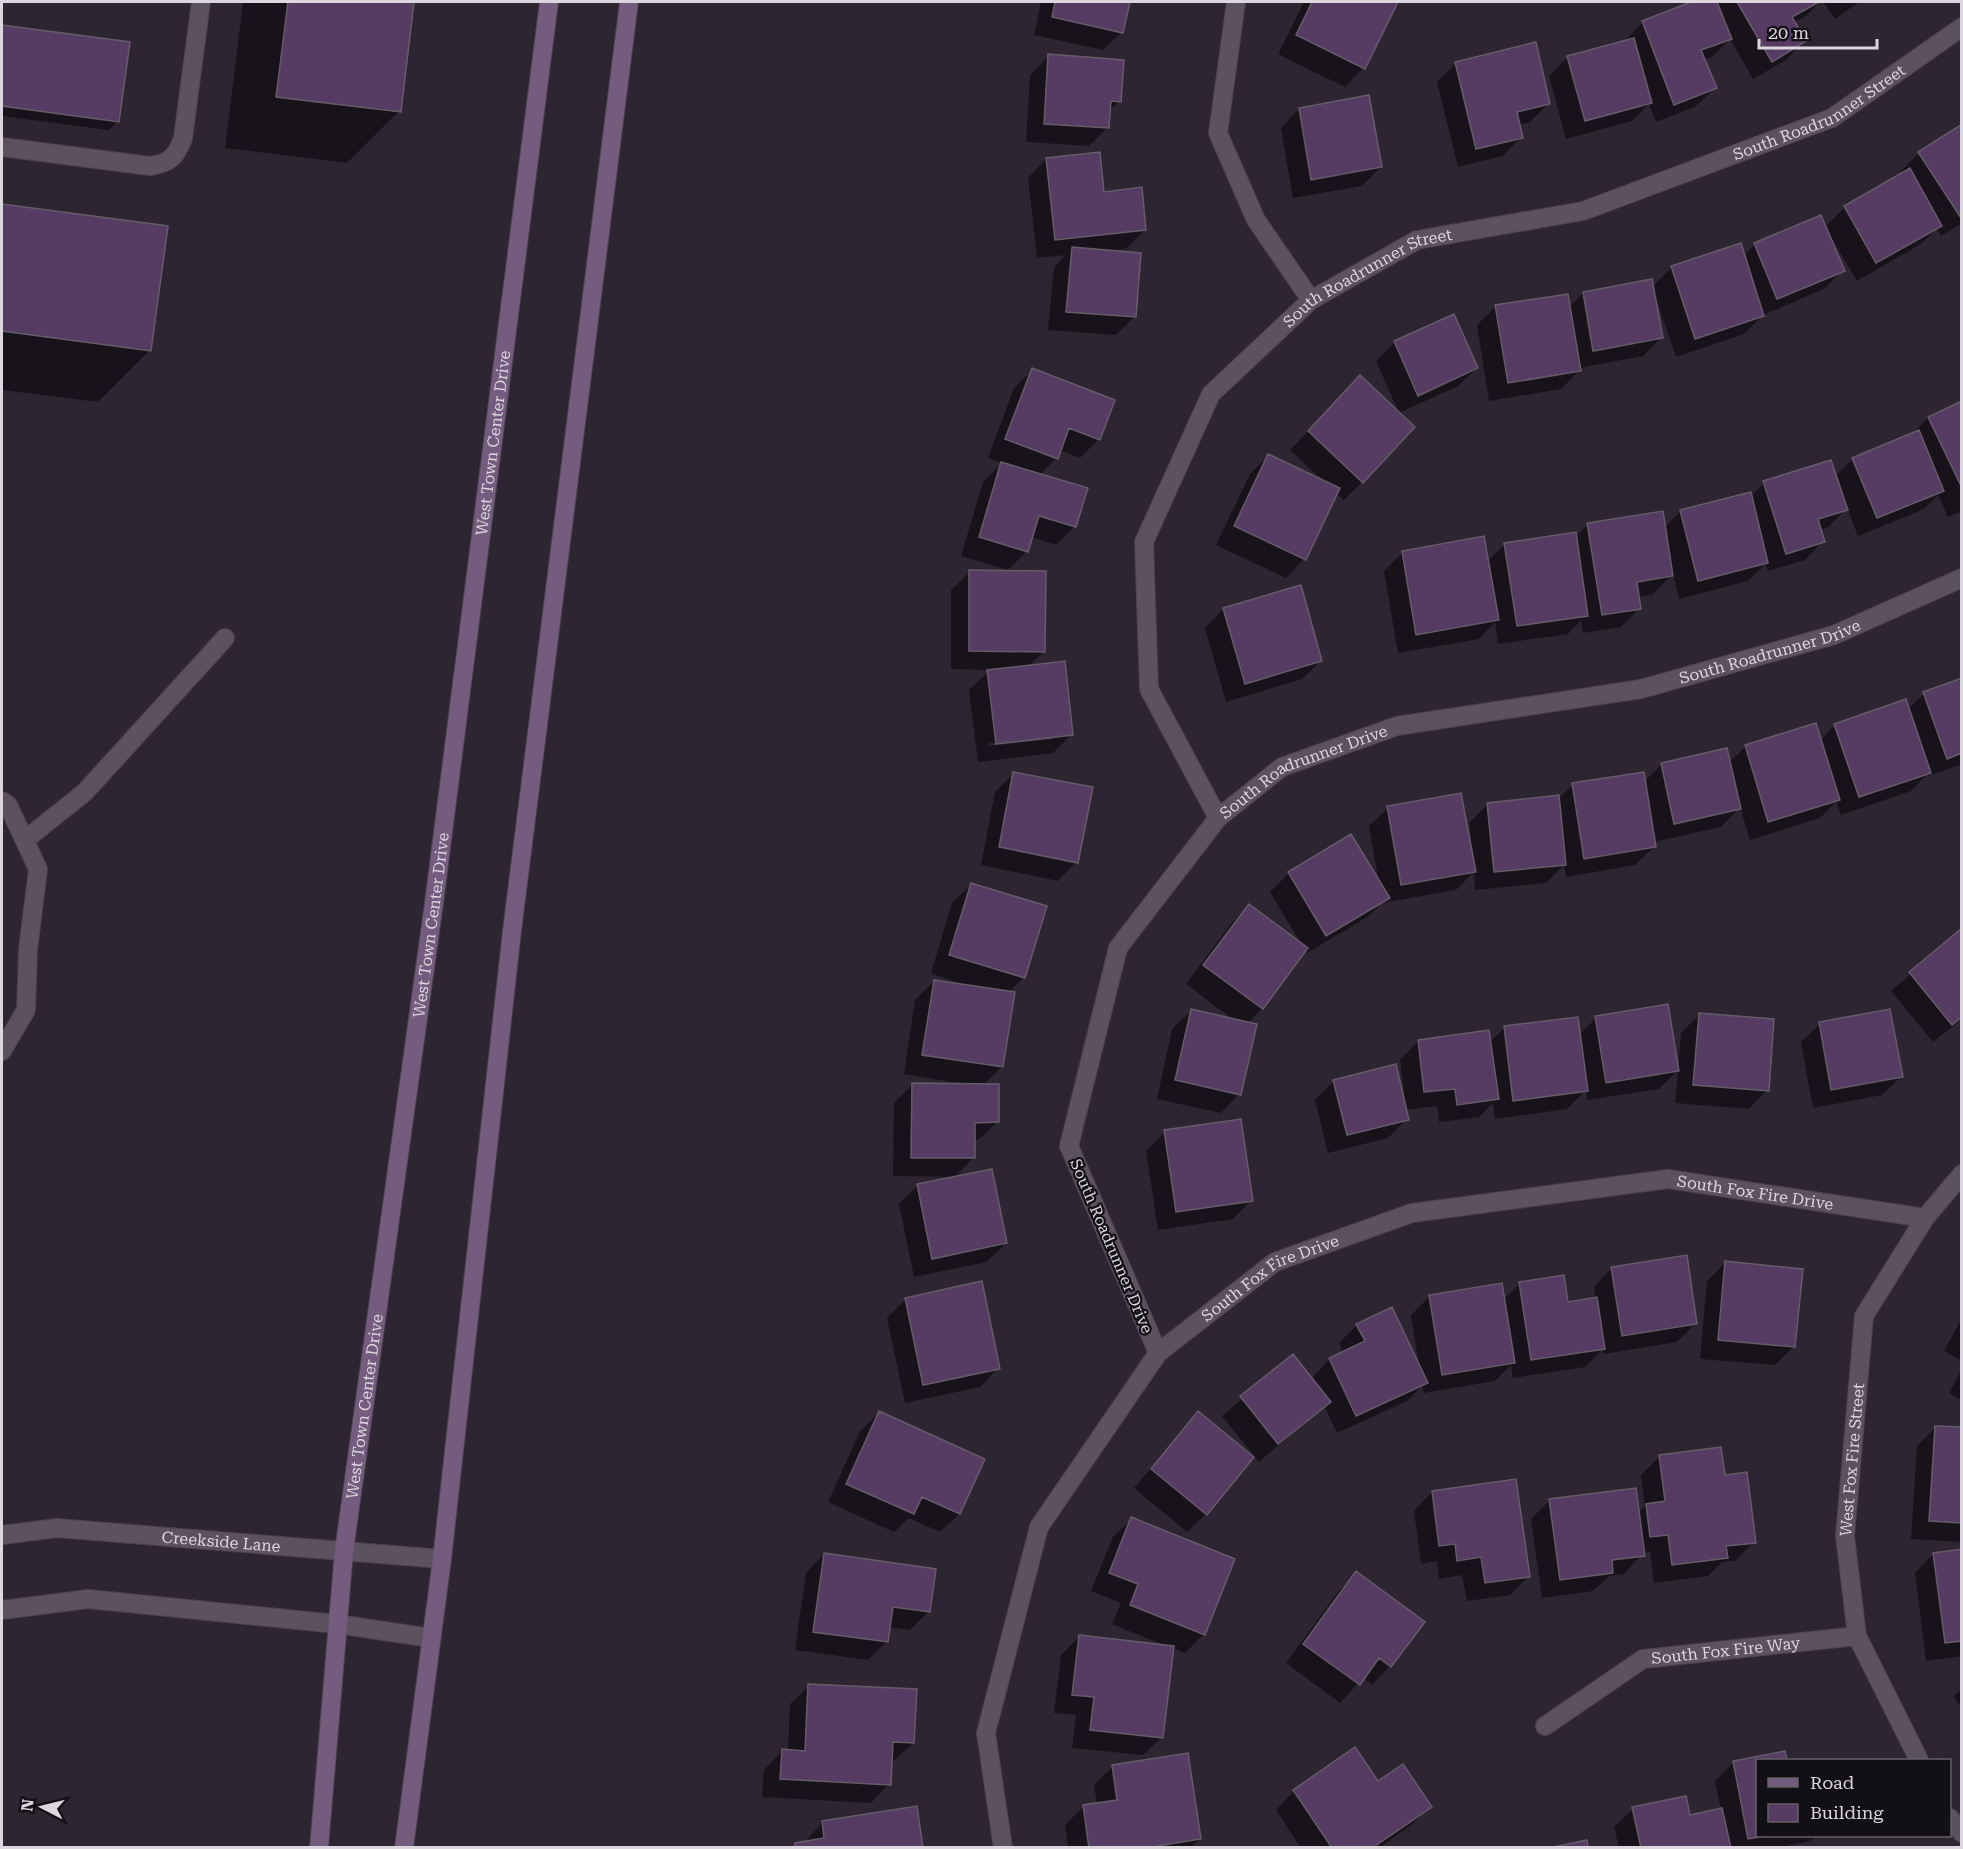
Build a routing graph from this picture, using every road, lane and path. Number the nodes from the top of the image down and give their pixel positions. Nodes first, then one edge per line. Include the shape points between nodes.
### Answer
1 (201, 2) edge
2 (549, 2) edge
3 (629, 2) edge
4 (1236, 2) edge
5 (1962, 27) edge
6 (2, 147) edge
7 (1311, 300) junction
8 (1962, 578) edge
9 (225, 638) dead end
10 (2, 801) edge
11 (1218, 818) junction
12 (25, 840) junction
13 (2, 1052) edge
14 (1962, 1174) edge
15 (1925, 1218) junction
16 (1158, 1353) junction
17 (2, 1535) edge
18 (344, 1551) junction
19 (442, 1559) junction
20 (2, 1610) edge
21 (337, 1624) junction
22 (1857, 1636) junction
23 (431, 1638) junction
24 (1545, 1726) dead end
25 (1918, 1759) edge
26 (1951, 1819) edge
27 (1962, 1833) edge
28 (319, 1848) edge
29 (404, 1848) edge
30 (1003, 1848) edge

1 - 6 street via 183,138 177,154 166,164 150,166
2 - 18 street, West Town Center Drive via 435,891
3 - 19 street via 512,931
4 - 7 street via 1218,134 1256,220
5 - 7 street, South Roadrunner Street via 1832,118 1583,211 1417,240
7 - 11 street, South Roadrunner Street via 1211,394 1144,542 1149,689
8 - 11 street, South Roadrunner Drive via 1834,634 1641,689 1397,726 1282,767
9 - 12 street via 85,792
10 - 12 street via 8,805
11 - 16 street, South Roadrunner Drive via 1118,948 1069,1146
12 - 13 street via 38,869 28,950 26,1010
14 - 15 street, West Fox Fire Street
15 - 16 street, South Fox Fire Drive via 1668,1179 1412,1213 1275,1262
15 - 22 street, West Fox Fire Street via 1864,1316 1845,1536
16 - 30 street, South Fox Fire Drive via 1038,1527 986,1733
17 - 18 street, Creekside Lane via 57,1528
18 - 19 street, Creekside Lane
18 - 21 street, West Town Center Drive
19 - 23 street
20 - 21 street via 88,1599
21 - 23 street
21 - 28 street, West Town Center Drive
22 - 24 street, South Fox Fire Way via 1642,1659
22 - 25 street, West Fox Fire Street
23 - 29 street
26 - 27 street

